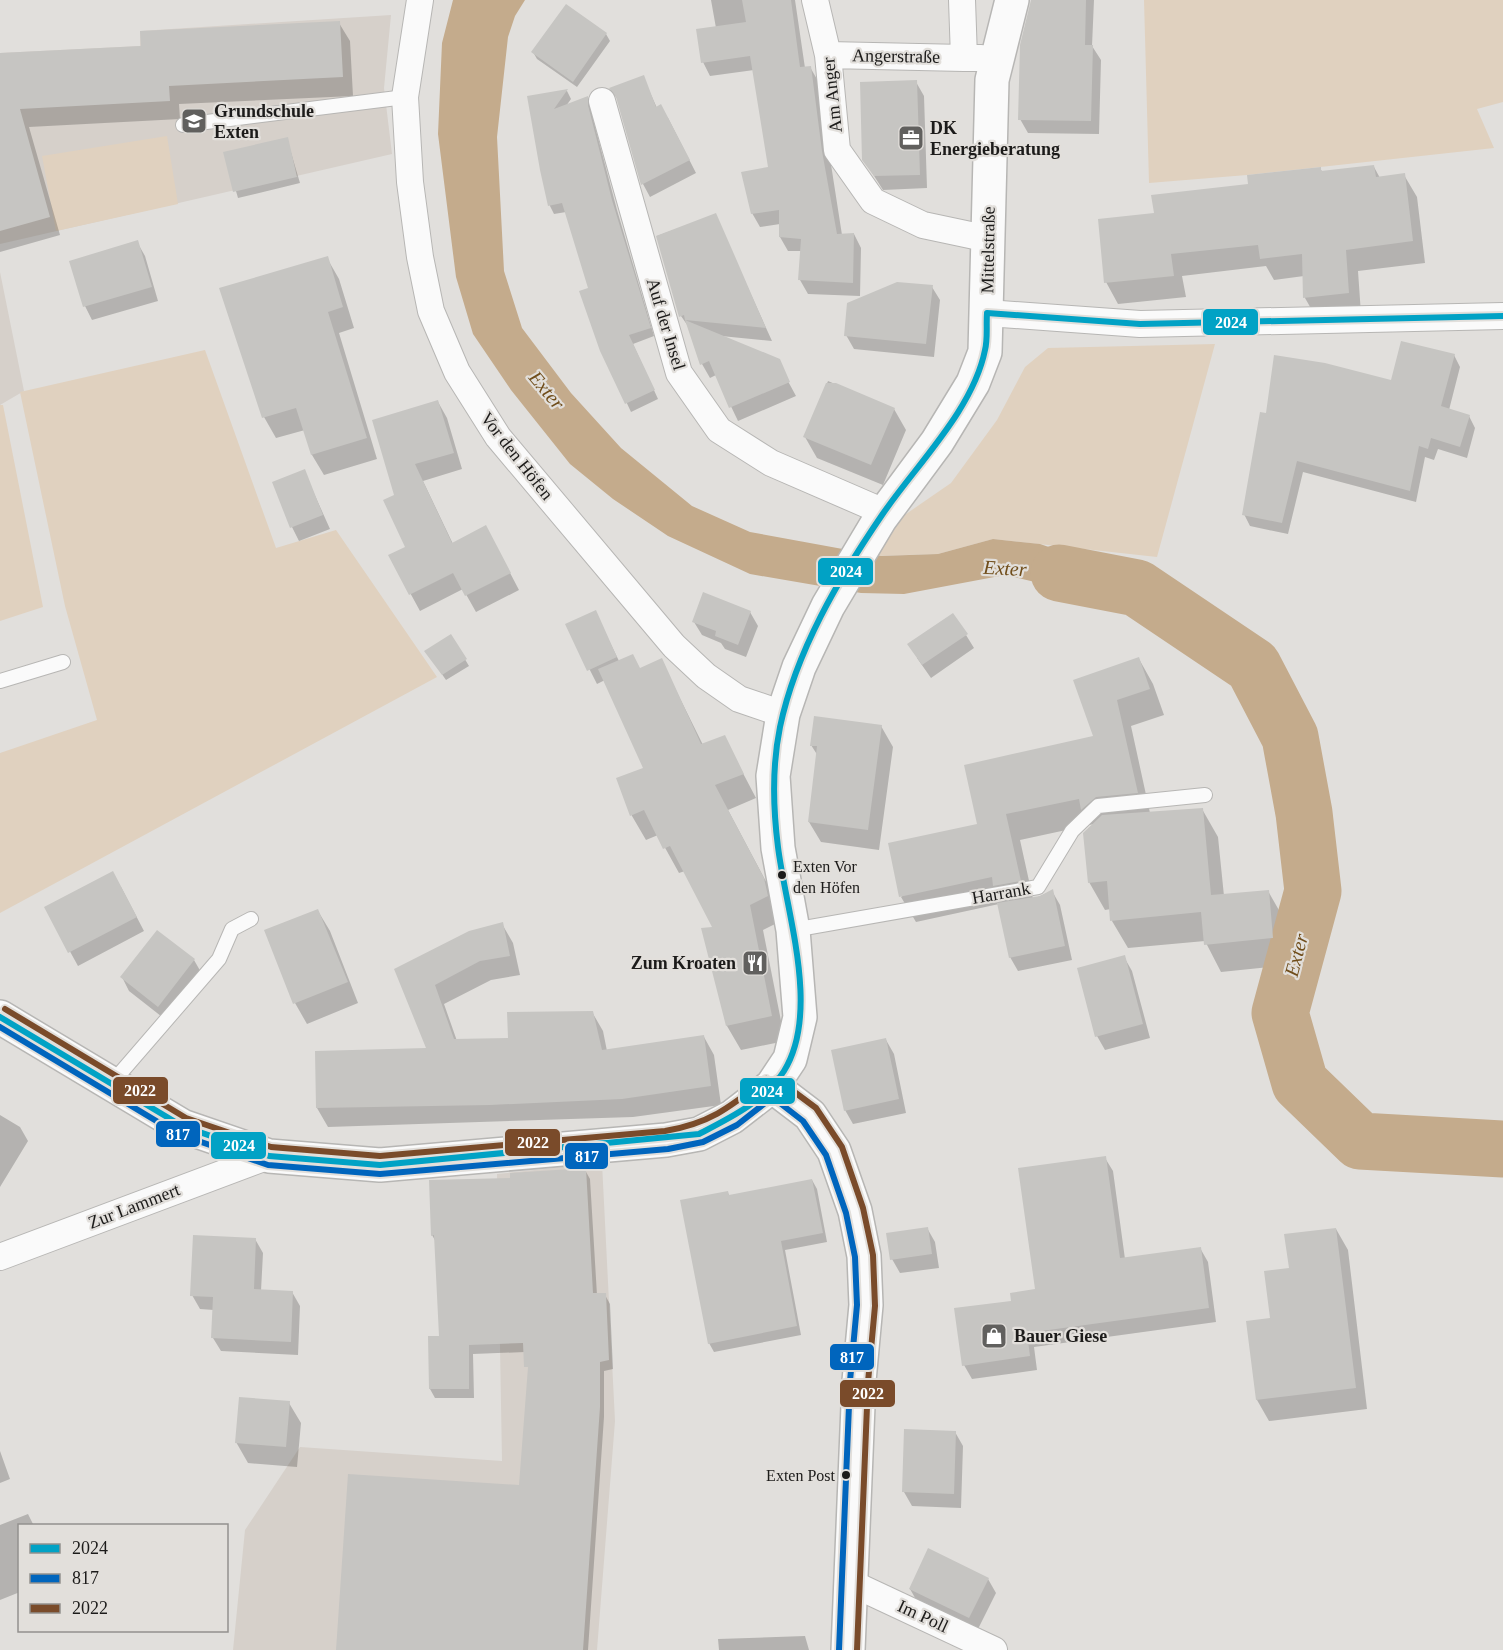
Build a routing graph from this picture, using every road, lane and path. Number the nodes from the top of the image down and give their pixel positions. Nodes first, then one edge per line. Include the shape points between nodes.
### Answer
1 (420, 0) edge
2 (815, 0) edge
3 (962, 0) edge
4 (1012, 0) edge
5 (828, 55) junction
6 (980, 58) junction
7 (405, 97) junction
8 (602, 101) dead end
9 (183, 125) dead end
10 (989, 239) junction
11 (987, 313) junction
12 (1503, 316) edge
13 (882, 515) junction
14 (63, 662) dead end
15 (0, 681) edge
16 (783, 714) junction
17 (1205, 795) dead end
18 (251, 919) dead end
19 (793, 930) junction
20 (0, 1017) edge
21 (111, 1084) junction
22 (772, 1086) junction
23 (269, 1156) junction
24 (0, 1257) edge
25 (851, 1583) junction
26 (848, 1650) edge
27 (994, 1650) edge

1 - 7 street, Vor den Höfen
2 - 5 street, Am Anger
3 - 6 street, Angerstraße
4 - 6 main road, Mittelstraße
5 - 6 street, Angerstraße
5 - 10 street, Am Anger via 837,150 873,201 923,225
6 - 10 main road, Mittelstraße via 992,80
7 - 9 lane
7 - 16 street, Vor den Höfen via 420,257 431,311 457,372 498,437 674,646 706,676 739,699
8 - 13 street, Auf der Insel via 679,373 719,430 771,463
10 - 11 main road, Mittelstraße
11 - 12 street via 1140,324
11 - 13 main road, Mittelstraße via 985,352 973,383 938,442
13 - 16 main road, Mittelstraße via 828,606 799,667
14 - 15 lane
16 - 19 main road, Mittelstraße via 773,776 778,848
17 - 19 lane, Harrank via 1098,806 1072,831 1038,887
18 - 21 lane via 232,930 219,959
19 - 22 main road, Mittelstraße via 800,1017 790,1059
20 - 21 main road, Mittelstraße
21 - 23 main road, Mittelstraße via 182,1126
22 - 23 main road, Mittelstraße via 732,1117 699,1134 666,1140 380,1165
22 - 25 main road via 810,1115 834,1151 855,1212 864,1256 866,1305
23 - 24 street, Zur Lammert
25 - 26 main road
25 - 27 street, Im Poll

